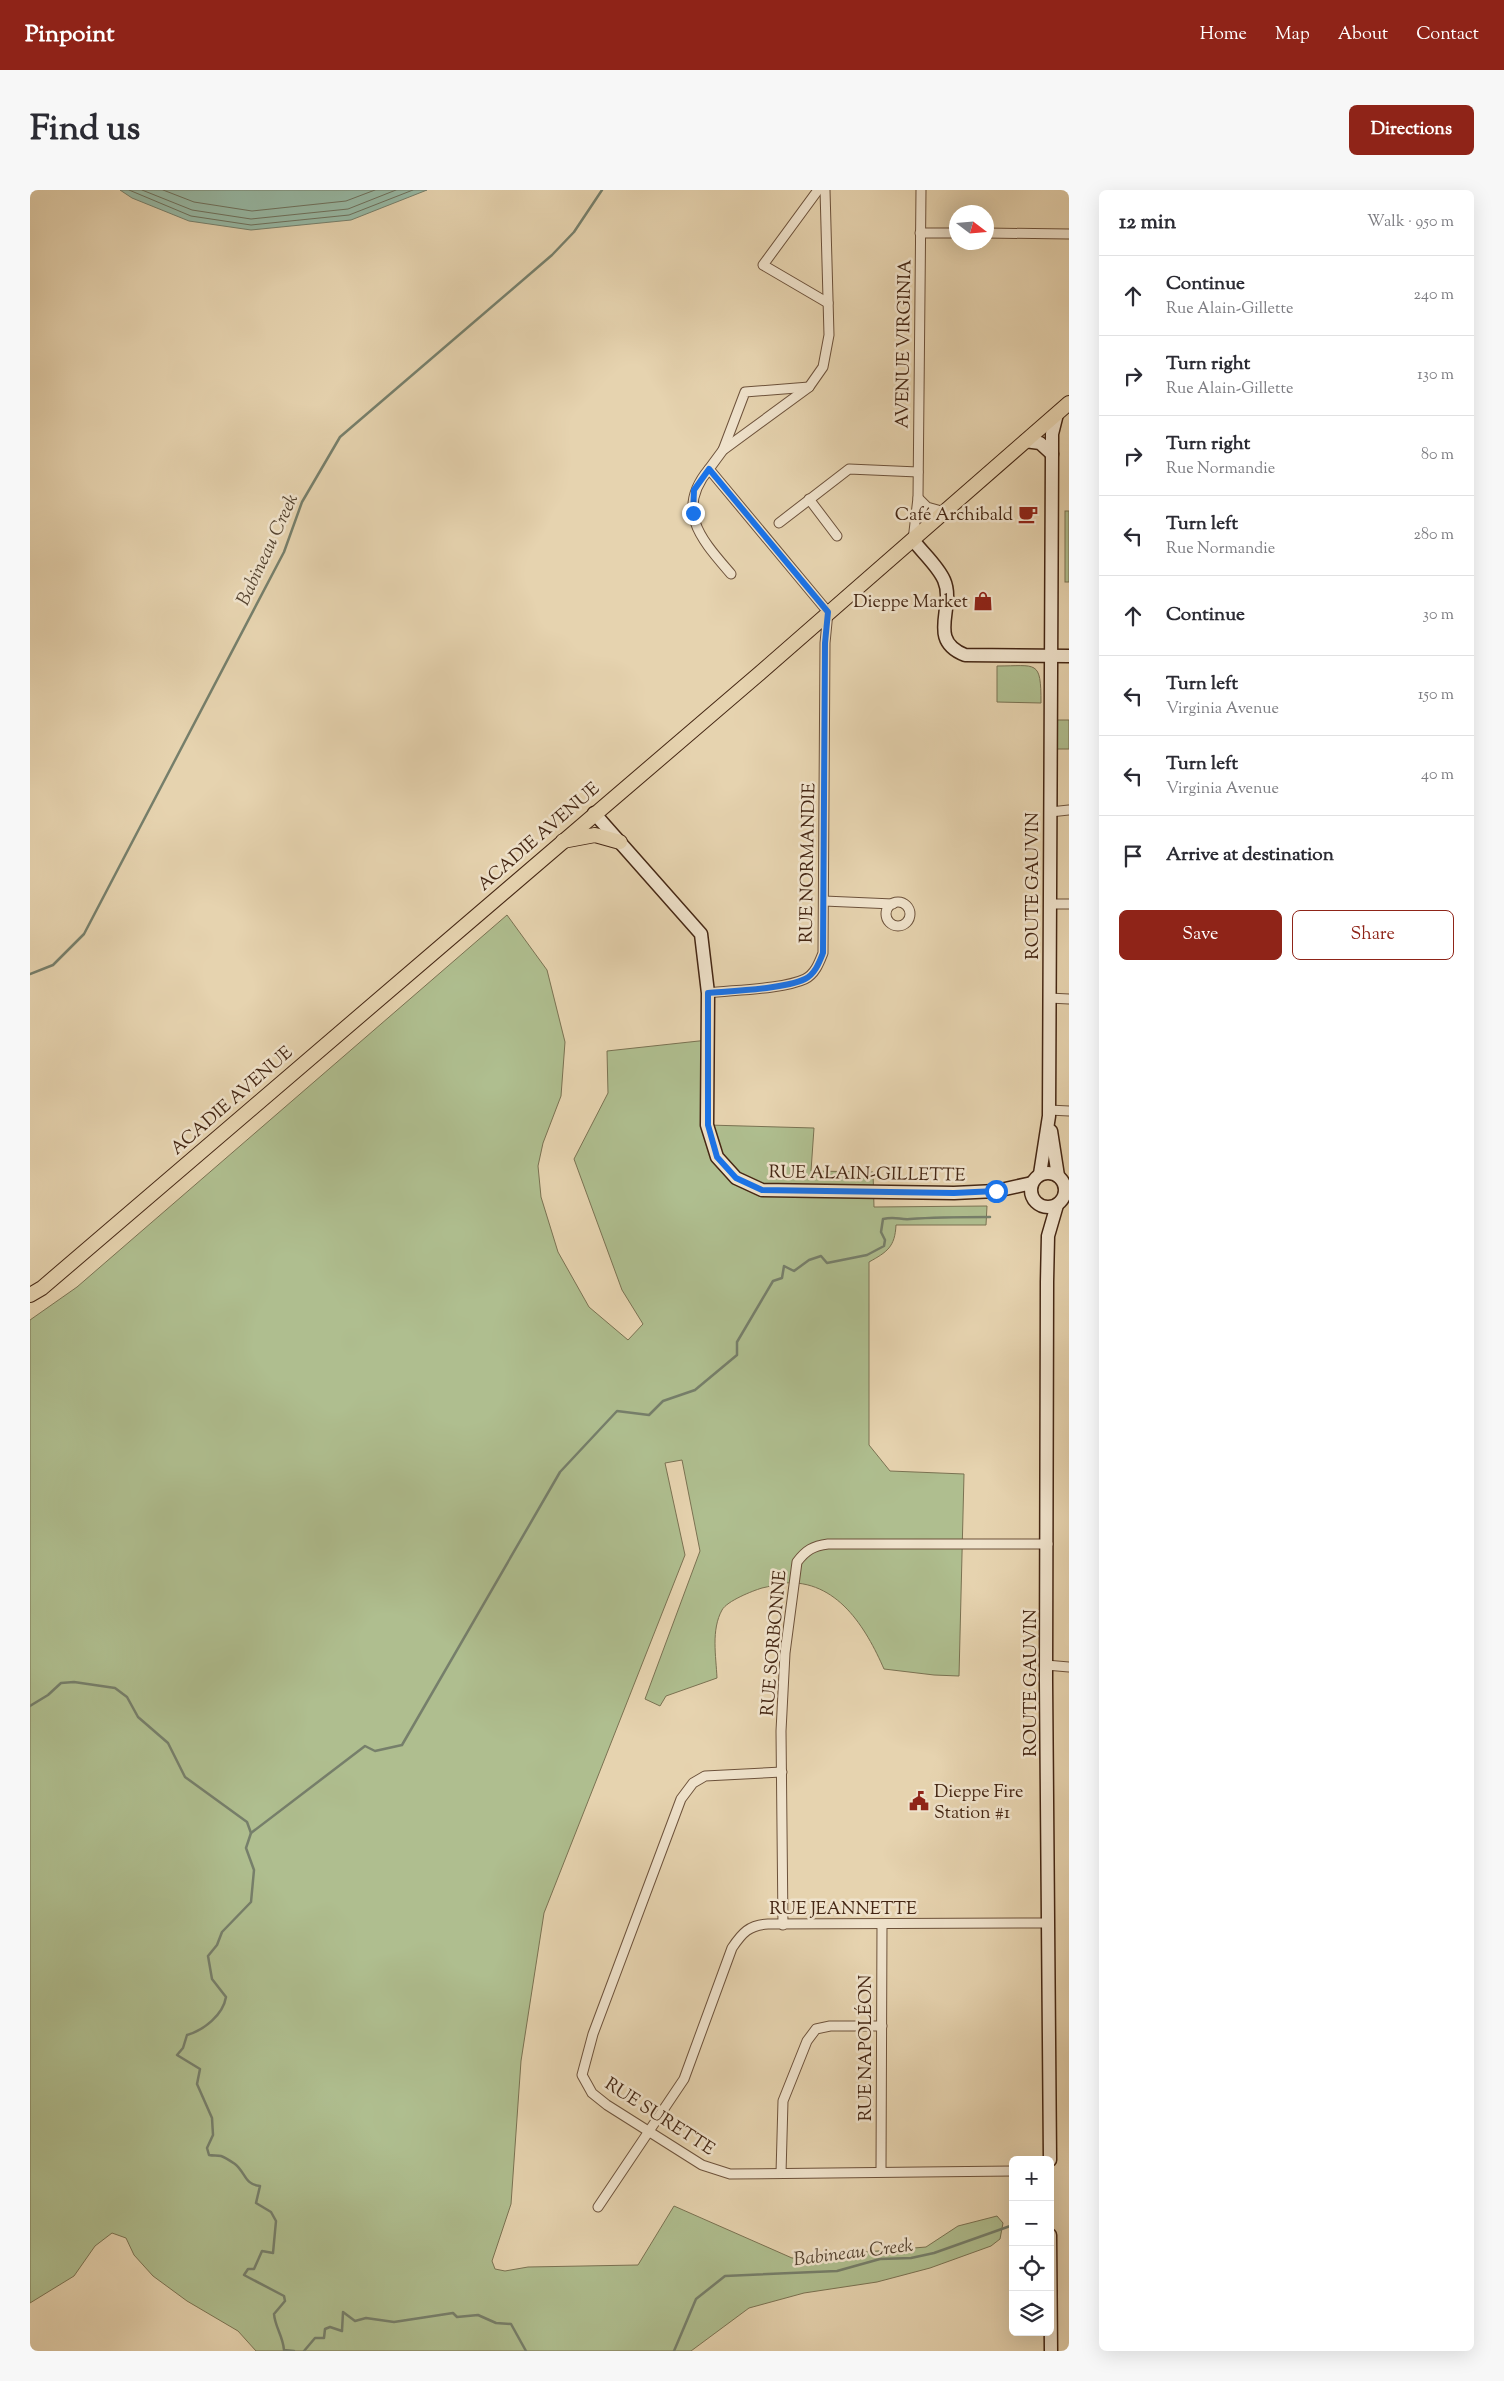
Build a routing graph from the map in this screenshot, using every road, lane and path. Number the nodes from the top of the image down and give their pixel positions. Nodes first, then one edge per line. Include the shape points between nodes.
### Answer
1 (818, 190) edge
2 (825, 190) edge
3 (921, 190) edge
4 (920, 233) junction
5 (949, 233) edge
6 (994, 233) edge
7 (1069, 234) edge
8 (828, 303) junction
9 (809, 387) junction
10 (1069, 403) edge
11 (1057, 414) junction
12 (1026, 441) junction
13 (723, 450) junction
14 (1052, 454) junction
15 (709, 469) junction
16 (918, 472) junction
17 (918, 498) junction
18 (809, 499) junction
19 (945, 512) junction
20 (779, 523) dead end
21 (837, 536) dead end
22 (912, 540) junction
23 (730, 574) dead end
24 (828, 612) junction
25 (806, 631) junction
26 (825, 643) junction
27 (1051, 656) junction
28 (1069, 656) edge
29 (1069, 810) edge
30 (1050, 812) junction
31 (594, 813) junction
32 (560, 842) junction
33 (620, 842) junction
34 (824, 901) junction
35 (893, 904) dead end
36 (1050, 904) junction
37 (1069, 904) edge
38 (708, 993) junction
39 (1049, 998) junction
40 (1069, 999) edge
41 (1069, 1111) edge
42 (1049, 1113) junction
43 (1036, 1179) junction
44 (1063, 1180) edge
45 (996, 1191) junction
46 (1063, 1200) edge
47 (1036, 1203) junction
48 (1048, 1236) junction
49 (30, 1295) edge
50 (1048, 1544) junction
51 (1046, 1665) junction
52 (1069, 1667) edge
53 (782, 1772) junction
54 (1048, 1923) junction
55 (882, 1924) junction
56 (783, 1925) junction
57 (882, 2026) junction
58 (649, 2132) junction
59 (1050, 2156) edge
60 (881, 2171) junction
61 (1009, 2172) edge
62 (781, 2173) junction
63 (598, 2207) dead end
64 (1050, 2246) edge
65 (1051, 2351) edge

1 - 8 street via 763,265
2 - 8 street
3 - 4 street, AVENUE VIRGINIA
4 - 5 street
4 - 16 street, AVENUE VIRGINIA
6 - 7 street
8 - 9 street via 829,335 825,360
9 - 13 street
9 - 13 street via 745,392
10 - 11 main road, ACADIE AVENUE
11 - 12 main road, ACADIE AVENUE
11 - 14 street, ROUTE GAUVIN
12 - 14 street via 1040,443
12 - 19 main road, ACADIE AVENUE
13 - 15 street
14 - 27 street, ROUTE GAUVIN
15 - 23 street via 694,490 695,522 702,540
15 - 24 street
16 - 17 street, AVENUE VIRGINIA
16 - 18 street via 849,469
17 - 19 street via 931,509
17 - 22 street, AVENUE VIRGINIA
18 - 20 street
18 - 21 street
19 - 22 main road, ACADIE AVENUE
22 - 24 main road, ACADIE AVENUE
22 - 27 street via 944,580 944,627 946,640 954,651 965,655
24 - 25 main road, ACADIE AVENUE
24 - 26 street, RUE NORMANDIE
25 - 26 street via 814,632
25 - 31 main road, ACADIE AVENUE
26 - 34 street, RUE NORMANDIE
27 - 28 street
27 - 30 street, ROUTE GAUVIN
29 - 30 street
30 - 36 street, ROUTE GAUVIN
31 - 32 main road, ACADIE AVENUE
31 - 33 street, RUE ALAIN-GILLETTE
32 - 33 main road via 595,835
32 - 49 main road, ACADIE AVENUE
33 - 38 street, RUE ALAIN-GILLETTE via 701,934
34 - 35 street
34 - 38 street, RUE NORMANDIE via 823,953 816,969 806,978
36 - 37 street
36 - 39 street, ROUTE GAUVIN
38 - 45 street, RUE ALAIN-GILLETTE via 708,1125 717,1157 736,1178 762,1190
39 - 40 street
39 - 42 street, ROUTE GAUVIN
41 - 42 street
42 - 43 street, ROUTE GAUVIN
42 - 44 street, ROUTE GAUVIN
43 - 44 street via 1049,1172
43 - 45 street, RUE ALAIN-GILLETTE
43 - 47 street via 1031,1195
44 - 46 street
45 - 47 street, RUE ALAIN-GILLETTE
46 - 47 street via 1048,1207
46 - 48 street, ROUTE GAUVIN
47 - 48 street, ROUTE GAUVIN
48 - 50 street, ROUTE GAUVIN
50 - 51 street, ROUTE GAUVIN
50 - 53 street, RUE SORBONNE via 828,1544 815,1545 804,1552 794,1574 784,1653
51 - 52 street
51 - 54 street, ROUTE GAUVIN
53 - 56 street, RUE SORBONNE
53 - 58 street, RUE SURETTE via 705,1776 693,1783 681,1799 593,2034 582,2075 585,2081 592,2093 607,2105
54 - 55 street, RUE JEANNETTE
54 - 59 street, ROUTE GAUVIN
55 - 56 street, RUE JEANNETTE
55 - 57 street, RUE NAPOLÉON
56 - 58 street, RUE JEANNETTE via 756,1925 741,1933 732,1948 684,2079
57 - 60 street, RUE NAPOLÉON
57 - 62 street via 830,2026 816,2029 807,2041 783,2101
58 - 62 street, RUE SURETTE via 714,2170 730,2174
58 - 63 street, RUE JEANNETTE
60 - 61 street, RUE SURETTE
60 - 62 street, RUE SURETTE
64 - 65 street

